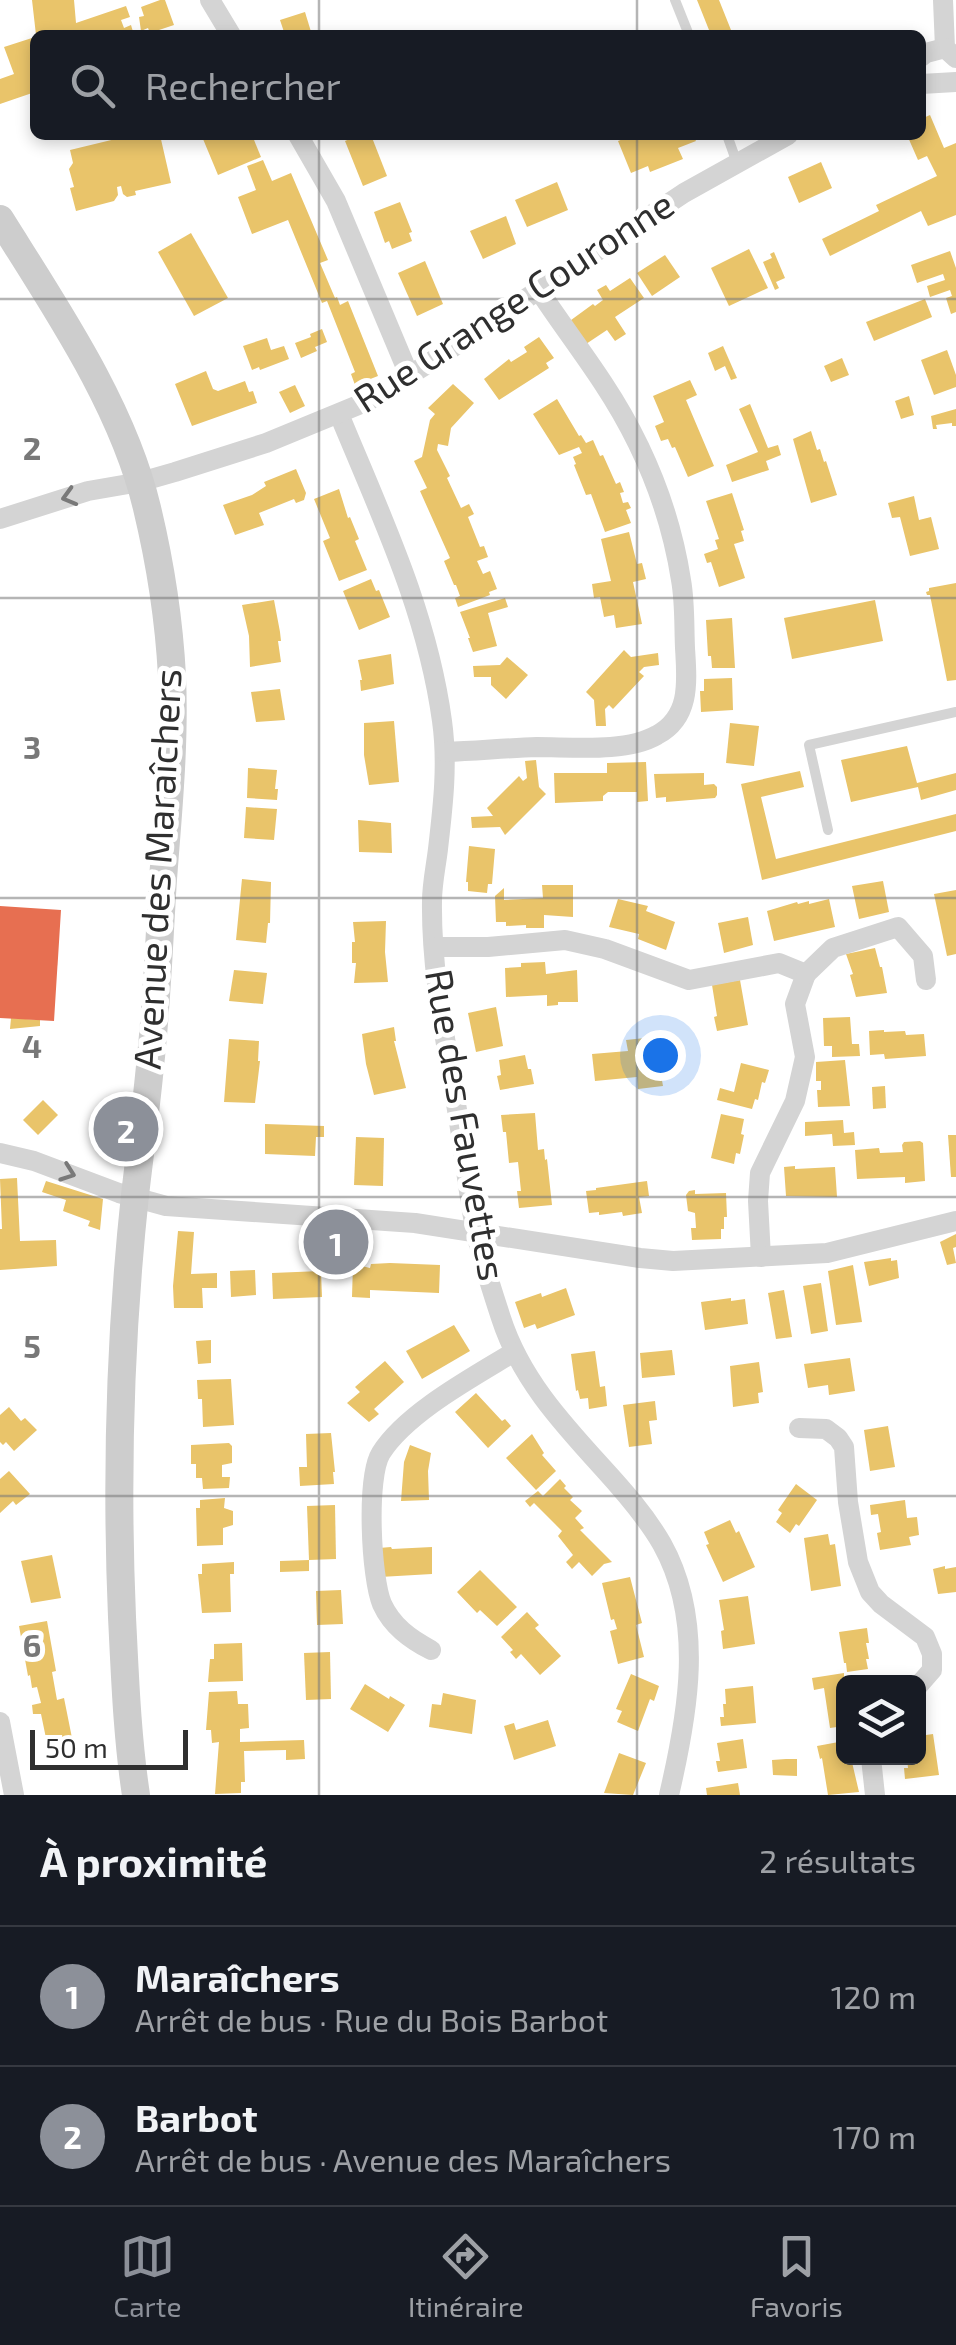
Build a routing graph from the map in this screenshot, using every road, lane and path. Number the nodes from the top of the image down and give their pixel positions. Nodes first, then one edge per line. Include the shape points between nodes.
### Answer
1 (210, 0) edge
2 (675, 0) edge
3 (943, 0) edge
4 (228, 30) edge
5 (686, 30) edge
6 (926, 52) edge
7 (951, 53) edge
8 (956, 82) edge
9 (926, 84) edge
10 (301, 140) edge
11 (728, 140) edge
12 (779, 140) edge
13 (737, 163) junction
14 (0, 219) edge
15 (538, 289) junction
16 (409, 375) junction
17 (339, 414) junction
18 (140, 482) junction
19 (0, 520) edge
20 (956, 712) edge
21 (446, 752) junction
22 (828, 830) dead end
23 (435, 947) junction
24 (806, 974) junction
25 (926, 980) dead end
26 (0, 1152) edge
27 (135, 1198) junction
28 (956, 1221) edge
29 (476, 1233) junction
30 (761, 1257) junction
31 (514, 1352) junction
32 (799, 1428) dead end
33 (431, 1650) dead end
34 (926, 1677) edge
35 (0, 1722) edge
36 (872, 1765) edge
37 (14, 1795) edge
38 (136, 1795) edge
39 (669, 1795) edge
40 (875, 1795) edge

1 - 4 street
2 - 5 lane
3 - 7 street
6 - 7 street
8 - 9 street
10 - 16 street via 336,201
11 - 13 lane
12 - 13 street, Rue Grange Couronne
13 - 15 street, Rue Grange Couronne
14 - 18 street, Avenue des Maraîchers via 95,378
15 - 16 street, Rue Grange Couronne
15 - 21 street via 612,399 657,488 681,578 685,702 665,730 639,742
16 - 17 street, Rue Grange Couronne
17 - 18 street, Rue Grange Couronne
17 - 21 street, Rue des Fauvettes via 429,648
18 -> 19 street, Rue Grange Couronne
18 - 27 street, Avenue des Maraîchers via 165,607 172,745
20 - 22 lane via 809,744
21 - 23 street, Rue des Fauvettes via 432,900
23 - 24 street via 565,940 690,980 780,963
23 - 29 street, Rue des Fauvettes
24 - 25 street via 833,948 898,927 923,956
24 - 30 street via 796,1004 805,1057 795,1100 760,1172
26 -> 27 street
27 - 29 street
27 - 38 street, Avenue des Maraîchers via 119,1500
28 - 30 street via 827,1254
29 - 30 street via 656,1260
29 - 31 street, Rue des Fauvettes
31 - 33 street via 405,1426 373,1470 376,1586 398,1628
31 - 39 street, Rue des Fauvettes via 564,1427 638,1509 675,1574 689,1665
32 - 34 street via 826,1430 844,1447 858,1562 870,1592 924,1637 932,1654
35 - 37 street
36 - 40 street

